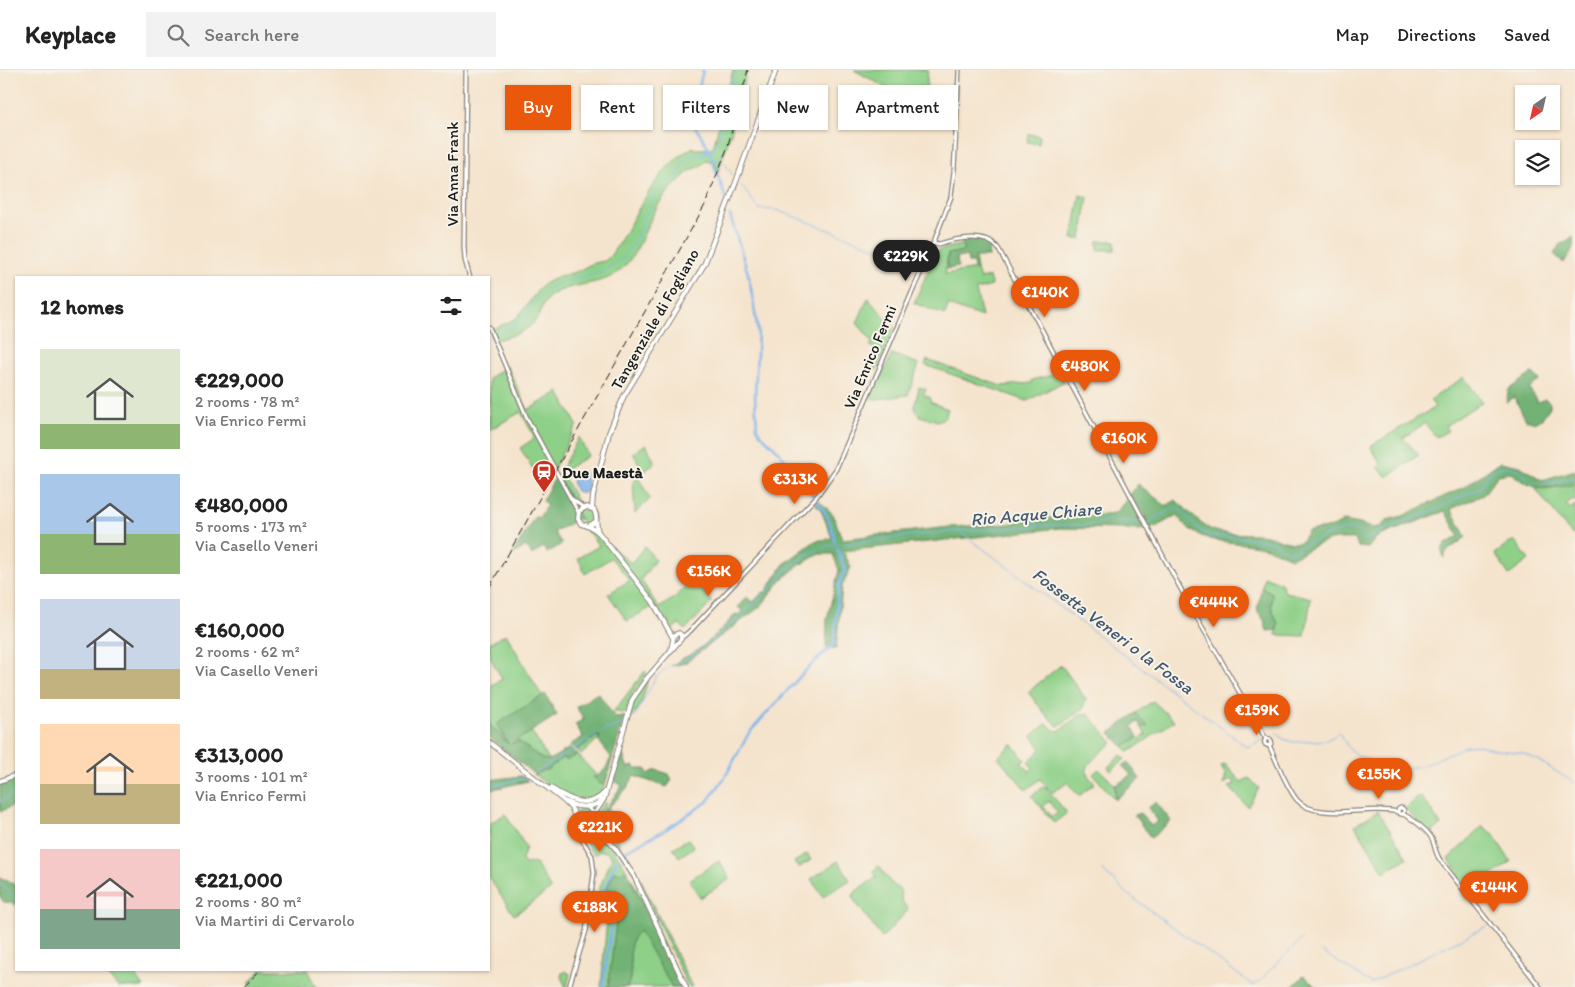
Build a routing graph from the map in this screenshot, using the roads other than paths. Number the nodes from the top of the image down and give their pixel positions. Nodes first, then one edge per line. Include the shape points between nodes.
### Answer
1 (466, 70) edge
2 (959, 70) edge
3 (776, 71) edge
4 (934, 241) junction
5 (470, 276) edge
6 (490, 330) edge
7 (593, 496) junction
8 (571, 498) junction
9 (585, 507) junction
10 (592, 509) junction
11 (579, 511) junction
12 (595, 522) junction
13 (587, 526) junction
14 (599, 533) junction
15 (692, 629) junction
16 (675, 636) junction
17 (680, 640) junction
18 (671, 650) junction
19 (490, 743) edge
20 (15, 775) edge
21 (538, 781) junction
22 (0, 782) edge
23 (605, 794) junction
24 (564, 801) junction
25 (580, 806) junction
26 (587, 806) junction
27 (573, 814) junction
28 (593, 817) junction
29 (575, 821) junction
30 (585, 825) junction
31 (600, 831) junction
32 (581, 837) junction
33 (569, 987) edge
34 (686, 987) edge
35 (1540, 987) edge

1 - 5 street, Via Anna Frank via 464,247
2 - 4 street, Via Enrico Fermi via 953,184
3 - 7 main road, Tangenziale di Fogliano via 704,265 618,407
4 - 15 street, Via Enrico Fermi via 830,479
4 - 35 street via 943,243 982,238 998,248 1293,794 1306,807 1322,811 1391,810 1412,818 1432,838 1440,860
6 - 8 street via 527,418
7 - 9 main road, Tangenziale di Fogliano
7 - 10 main road, Tangenziale di Fogliano
8 - 9 street
8 - 11 street
9 - 10 main road
9 - 11 main road
10 - 12 main road via 596,514
11 - 13 main road via 579,522
12 - 13 main road
12 - 14 main road
13 - 14 main road
14 - 16 main road
15 - 16 street
15 - 17 street, Via Enrico Fermi
16 - 17 main road
16 - 17 main road
16 - 18 main road
17 - 18 main road
18 - 23 main road via 635,694
19 - 21 main road
20 - 22 main road
21 - 23 main road via 573,800 594,800
21 - 24 main road
23 - 26 main road via 596,804
23 - 28 main road
24 - 25 main road
24 - 27 main road
25 - 26 main road
25 - 27 main road
26 - 28 main road
27 - 29 main road
28 - 30 main road
28 - 31 main road
29 - 30 main road
29 - 32 street
30 - 31 main road
30 - 32 street
31 - 34 main road via 634,876
32 - 33 street via 592,856 594,873 586,930

